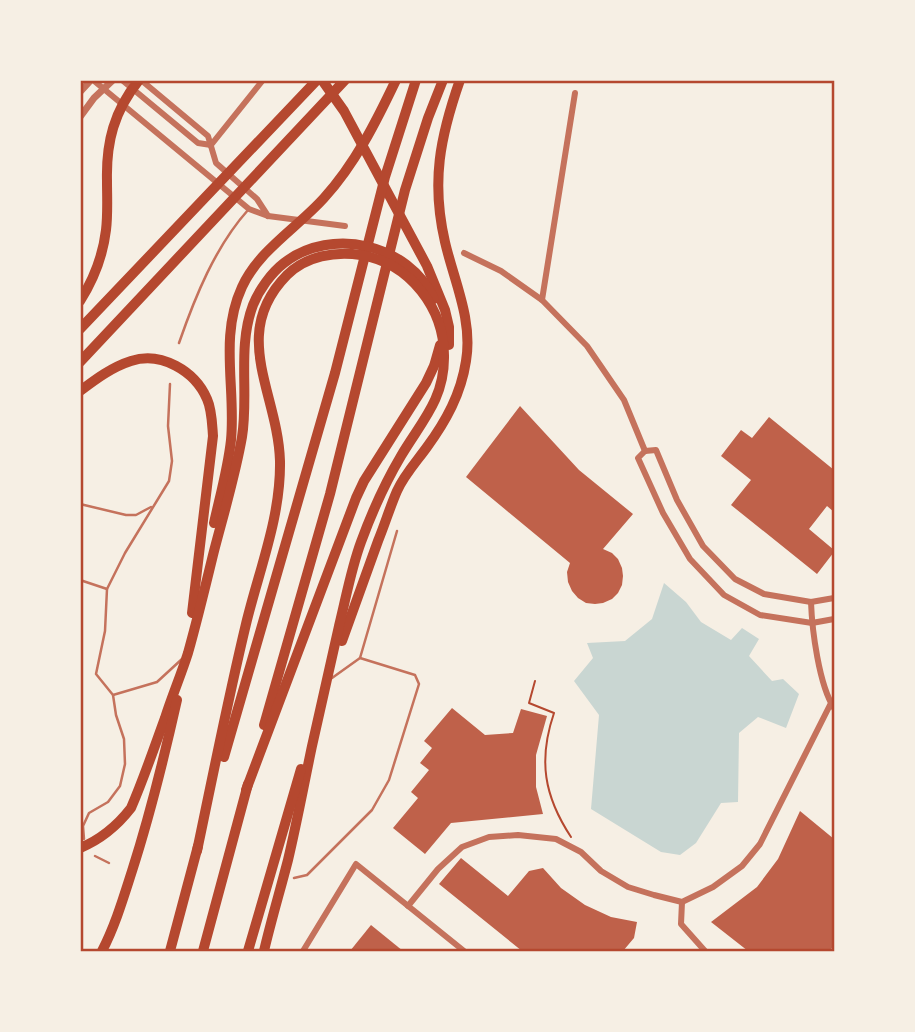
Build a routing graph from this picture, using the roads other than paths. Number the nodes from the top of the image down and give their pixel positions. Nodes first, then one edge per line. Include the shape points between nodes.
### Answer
1 (92, 80) edge
2 (113, 80) edge
3 (122, 80) edge
4 (140, 80) edge
5 (263, 80) edge
6 (317, 80) edge
7 (322, 80) edge
8 (345, 80) edge
9 (396, 80) edge
10 (416, 80) edge
11 (443, 80) edge
12 (460, 80) edge
13 (80, 92) edge
14 (575, 93) dead end
15 (80, 117) edge
16 (212, 145) junction
17 (248, 209) junction
18 (268, 216) junction
19 (345, 226) dead end
20 (464, 253) dead end
21 (81, 300) edge
22 (542, 300) junction
23 (80, 329) edge
24 (179, 343) dead end
25 (80, 362) edge
26 (170, 384) dead end
27 (442, 385) junction
28 (80, 391) edge
29 (645, 451) junction
30 (80, 504) edge
31 (152, 507) junction
32 (397, 531) dead end
33 (80, 580) edge
34 (107, 589) junction
35 (835, 598) edge
36 (811, 602) junction
37 (835, 619) edge
38 (811, 623) junction
39 (188, 654) junction
40 (359, 658) junction
41 (327, 682) junction
42 (113, 695) junction
43 (833, 705) edge
44 (246, 790) junction
45 (83, 843) edge
46 (197, 851) junction
47 (95, 856) dead end
48 (109, 863) dead end
49 (294, 878) dead end
50 (682, 902) junction
51 (408, 906) junction
52 (102, 951) edge
53 (170, 951) edge
54 (203, 951) edge
55 (248, 951) edge
56 (264, 951) edge
57 (303, 951) edge
58 (464, 951) edge
59 (705, 951) edge

1 - 13 street
1 - 17 street
2 - 15 street
3 - 16 street via 198,143
4 - 16 street via 208,136
4 - 21 highway via 125,100 110,137 106,228 97,266
5 - 16 street
6 - 23 highway
7 - 27 highway via 344,111 438,289 449,327
8 - 25 highway
9 - 39 highway via 374,125 335,185 263,255 236,300 229,334 231,439
10 - 46 highway
11 - 44 highway via 405,190 330,494
12 - 41 highway via 441,142 438,190 468,341 462,385 441,427 398,489
14 - 22 street
16 - 18 street via 216,163 257,199
17 - 18 street
17 - 24 lane via 205,279
18 - 19 street
20 - 22 street via 501,271
22 - 29 street via 587,346 624,400
26 - 31 lane via 172,461 169,481
27 - 41 highway via 385,486 360,545
27 - 46 highway via 443,339 435,312 411,279 384,261 347,253 310,259 292,270 266,303 258,344 276,428 278,492
28 - 39 highway via 116,367 150,358 183,369 208,399 213,436
29 - 36 street via 656,450 703,546 735,579 764,594
29 - 38 street via 638,458 663,513 690,559 724,595 761,615
30 - 31 lane via 125,515
31 - 34 lane
32 - 40 lane
33 - 34 lane
34 - 42 lane via 96,674
35 - 36 street
36 - 38 street
37 - 38 street
38 - 43 street
39 - 42 lane via 157,682
39 - 44 highway via 237,462 246,411 246,337 261,290 284,263 321,246 362,245 400,259 416,271 438,308 440,347 417,400 356,498
39 - 45 highway via 131,807 107,834 92,844
39 - 52 highway via 141,846
40 - 41 lane
40 - 49 lane via 415,675 419,684 389,780 372,810 307,875
41 - 55 highway
41 - 56 highway
42 - 45 lane via 125,765 120,786 108,802 89,813
43 - 50 street via 760,844 742,866
44 - 54 highway
46 - 53 highway
47 - 48 lane
50 - 51 street via 628,887 556,839 518,835 489,837 462,847
50 - 59 street via 681,924
51 - 57 street via 356,864
51 - 58 street

